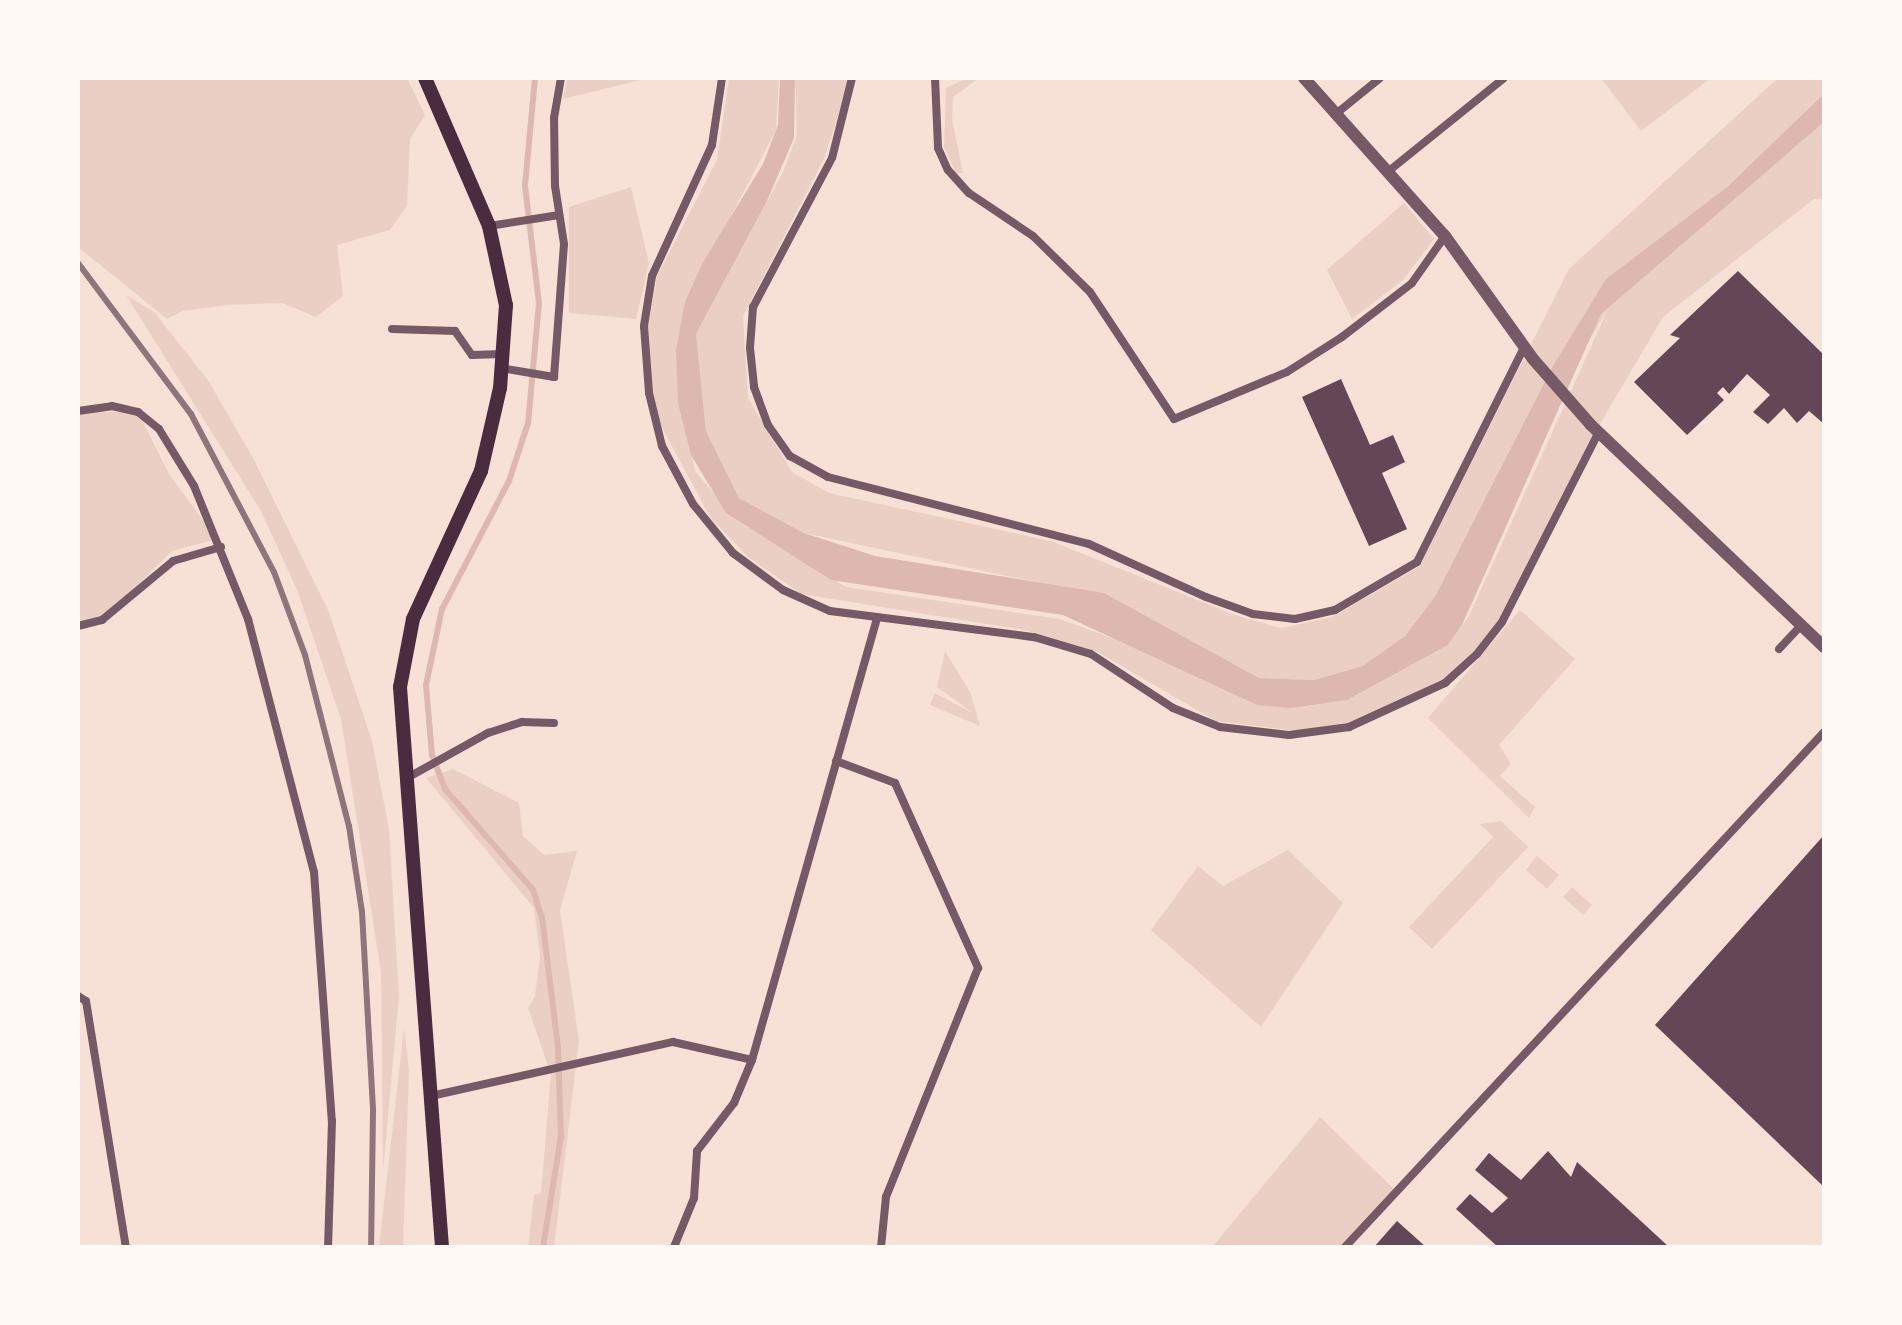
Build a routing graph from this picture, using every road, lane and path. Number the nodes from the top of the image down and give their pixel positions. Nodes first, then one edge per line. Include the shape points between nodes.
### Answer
1 (425, 78) edge
2 (561, 78) edge
3 (722, 78) edge
4 (852, 78) edge
5 (935, 78) edge
6 (1304, 78) edge
7 (1380, 78) edge
8 (1504, 78) edge
9 (1337, 113) junction
10 (1390, 170) junction
11 (559, 215) junction
12 (489, 226) junction
13 (1445, 236) junction
14 (392, 329) dead end
15 (1524, 347) junction
16 (502, 361) junction
17 (78, 411) edge
18 (1595, 429) junction
19 (221, 547) junction
20 (877, 618) junction
21 (1801, 625) junction
22 (78, 626) edge
23 (1824, 647) edge
24 (1779, 649) dead end
25 (554, 723) dead end
26 (1824, 732) edge
27 (836, 761) junction
28 (414, 775) junction
29 (78, 996) edge
30 (752, 1060) junction
31 (431, 1096) junction
32 (126, 1247) edge
33 (328, 1247) edge
34 (442, 1247) edge
35 (674, 1247) edge
36 (881, 1247) edge
37 (1345, 1247) edge

1 - 12 main road
2 - 11 street via 554,118
3 - 20 street via 712,145 652,276 644,326 649,393 662,446 693,504 733,553 783,590 830,611
4 - 15 street via 832,158 753,307 750,348 754,387 768,425 790,456 828,477 1089,544 1206,597 1253,614 1295,619 1335,610 1417,562
5 - 13 street via 938,148 948,170 969,193 1033,236 1090,292 1174,419 1287,372 1342,337 1412,283
6 - 9 street
7 - 9 street
8 - 10 street
9 - 10 street
10 - 13 street
11 - 12 street
11 - 16 street via 563,295 554,377 522,372
12 - 16 main road via 506,305
13 - 15 street
14 - 16 street via 455,331 472,355
15 - 18 street
16 - 28 main road via 481,471 413,619 400,687
17 - 19 street via 112,406 138,412 159,429 194,486
18 - 20 street via 1502,622 1477,654 1445,683 1349,727 1289,735 1220,727 1173,708 1091,654 1034,637
18 - 21 street
19 - 22 street via 173,561 102,620
19 - 33 street via 248,619 314,872 332,1121
20 - 27 street
21 - 23 street
21 - 24 street
25 - 28 street via 522,722 488,733
26 - 37 street
27 - 30 street
27 - 36 street via 895,783 978,968 886,1197
28 - 31 main road
29 - 32 street via 86,1001
30 - 31 street via 673,1042
30 - 35 street via 734,1103 697,1151 694,1198
31 - 34 main road

